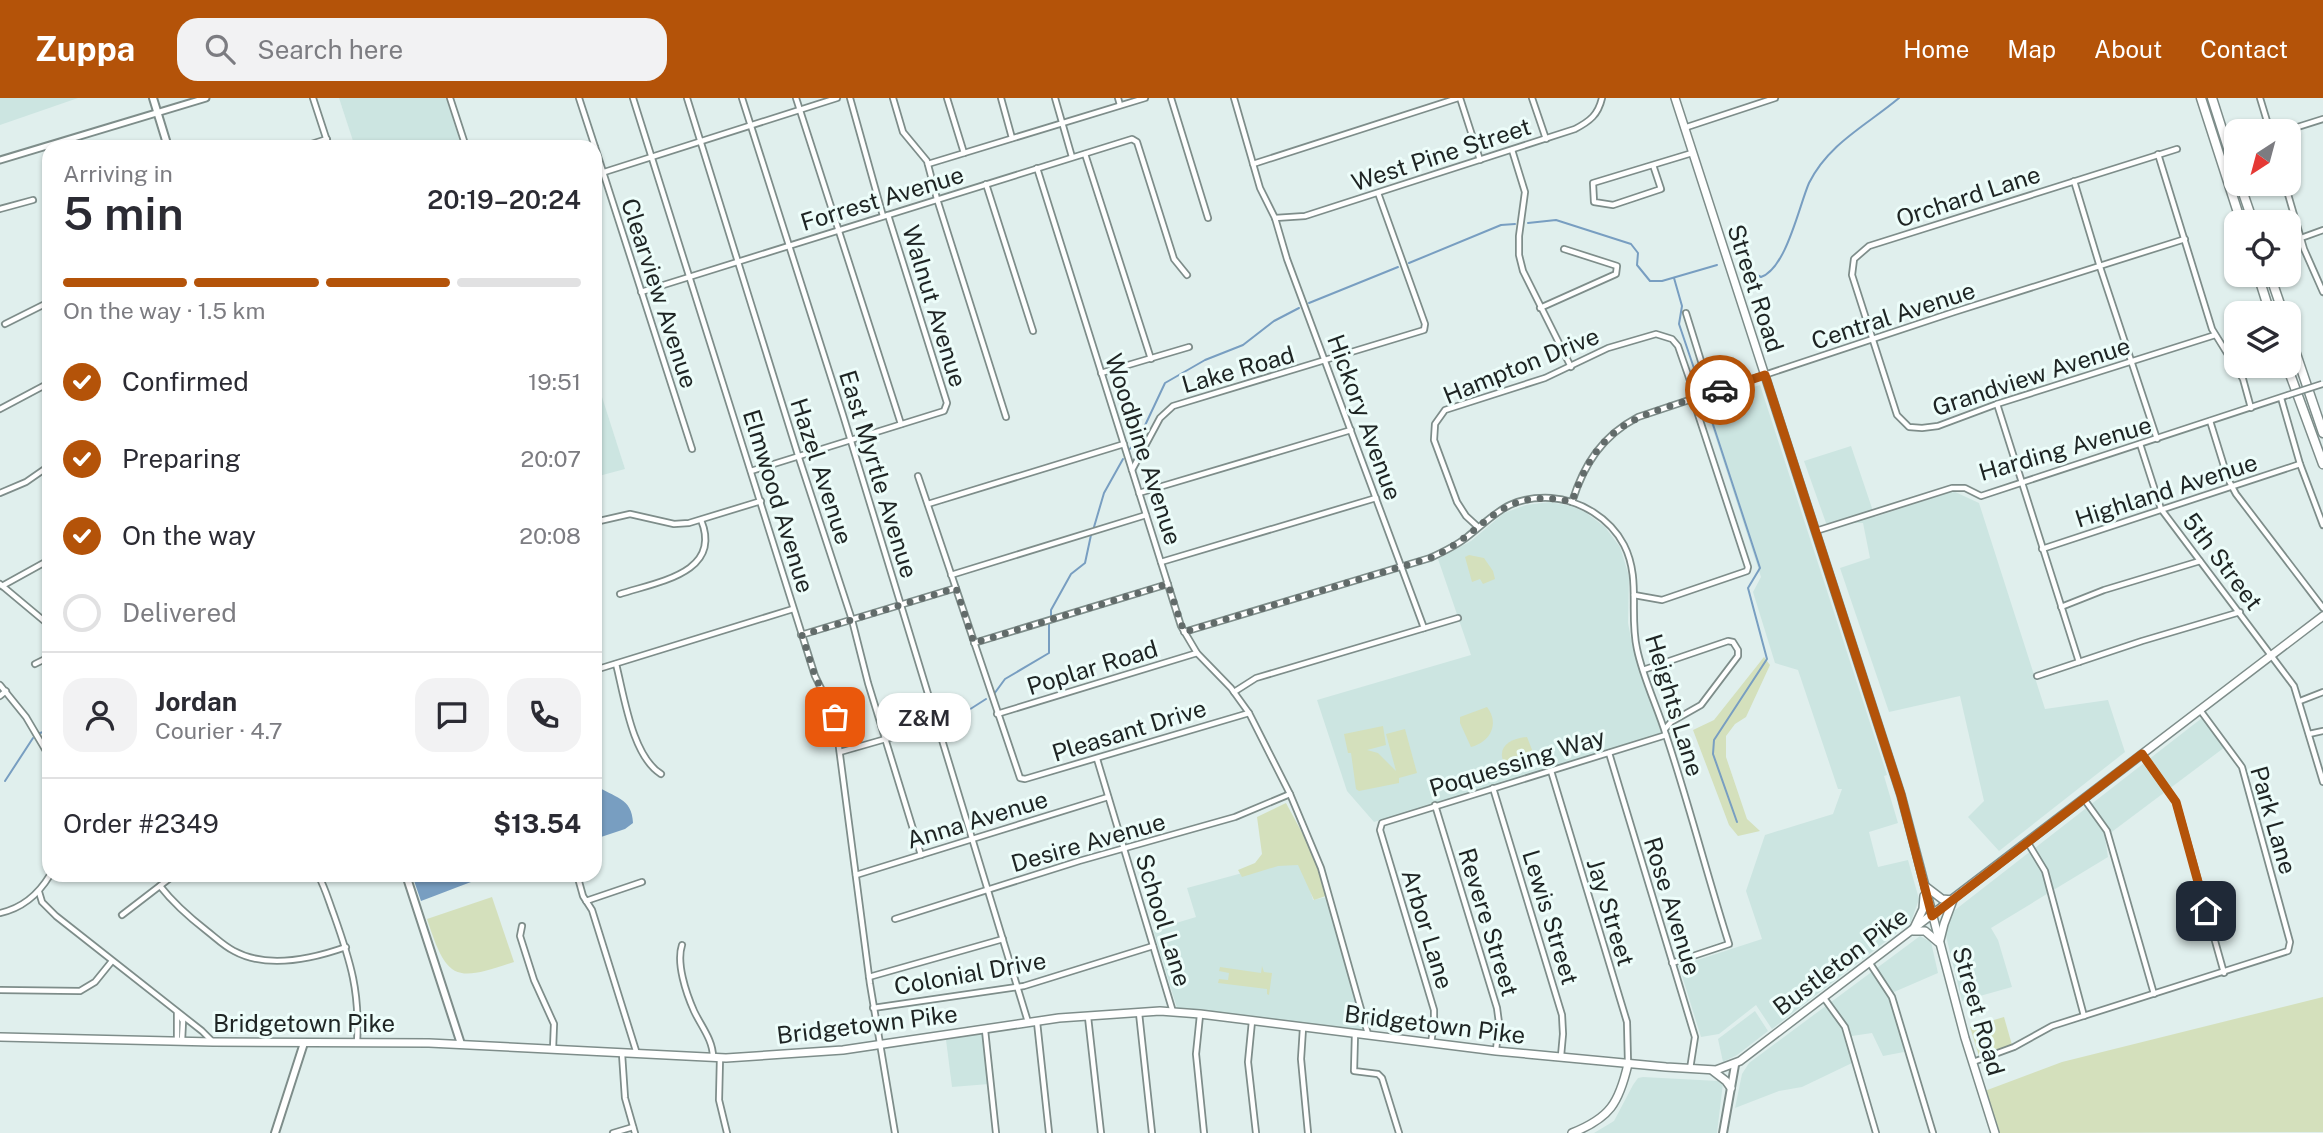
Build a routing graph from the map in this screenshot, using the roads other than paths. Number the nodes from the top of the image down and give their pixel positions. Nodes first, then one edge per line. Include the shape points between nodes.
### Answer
1 (153, 98) edge
2 (313, 98) edge
3 (450, 98) edge
4 (579, 98) edge
5 (633, 98) edge
6 (687, 98) edge
7 (742, 98) edge
8 (796, 98) edge
9 (837, 98) edge
10 (850, 98) edge
11 (893, 98) edge
12 (947, 98) edge
13 (1000, 98) edge
14 (1055, 98) edge
15 (1118, 98) edge
16 (1145, 98) edge
17 (1171, 98) edge
18 (1235, 98) edge
19 (1459, 98) edge
20 (1532, 98) edge
21 (1602, 98) edge
22 (1675, 98) edge
23 (1775, 98) edge
24 (2201, 98) edge
25 (2212, 98) edge
26 (2260, 98) edge
27 (202, 99) edge
28 (1120, 105) junction
29 (800, 110) junction
30 (158, 113) junction
31 (2266, 119) edge
32 (2323, 119) edge
33 (1062, 123) junction
34 (751, 125) junction
35 (2301, 126) edge
36 (1684, 128) junction
37 (2224, 136) edge
38 (1012, 138) junction
39 (327, 139) joint
40 (1546, 139) junction
41 (67, 140) edge
42 (166, 140) edge
43 (324, 140) edge
44 (464, 140) edge
45 (593, 140) edge
46 (701, 141) junction
47 (42, 148) edge
48 (2177, 149) dead end
49 (1512, 150) junction
50 (964, 153) junction
51 (1085, 153) junction
52 (1692, 153) junction
53 (2158, 154) junction
54 (653, 157) junction
55 (1072, 157) junction
56 (0, 160) edge
57 (1480, 160) junction
58 (928, 164) junction
59 (1253, 164) junction
60 (1653, 165) junction
61 (1037, 168) junction
62 (602, 170) edge
63 (603, 173) junction
64 (2074, 181) junction
65 (986, 184) junction
66 (1378, 193) junction
67 (937, 199) junction
68 (33, 200) dead end
69 (0, 209) edge
70 (2237, 210) edge
71 (885, 215) junction
72 (1208, 218) dead end
73 (1275, 218) junction
74 (838, 230) junction
75 (2323, 230) edge
76 (2301, 238) joint
77 (2185, 239) junction
78 (789, 245) junction
79 (1564, 249) dead end
80 (738, 262) junction
81 (2100, 267) junction
82 (1187, 275) dead end
83 (691, 276) junction
84 (641, 292) junction
85 (2323, 292) edge
86 (42, 306) edge
87 (1540, 309) junction
88 (1686, 313) dead end
89 (5, 324) dead end
90 (1033, 331) dead end
91 (2215, 335) junction
92 (1873, 339) junction
93 (1189, 348) dead end
94 (1151, 359) junction
95 (1325, 361) junction
96 (2132, 362) junction
97 (1571, 367) junction
98 (2301, 368) edge
99 (1101, 373) junction
100 (1765, 375) junction
101 (2291, 378) edge
102 (2322, 384) edge
103 (42, 387) edge
104 (1711, 393) junction
105 (2281, 398) junction
106 (1695, 399) junction
107 (1997, 404) junction
108 (2251, 408) junction
109 (0, 409) edge
110 (1006, 417) dead end
111 (2210, 422) junction
112 (901, 424) junction
113 (1351, 430) junction
114 (2323, 433) edge
115 (2157, 439) junction
116 (851, 440) junction
117 (1125, 444) junction
118 (2140, 444) junction
119 (692, 449) dead end
120 (798, 455) junction
121 (2300, 464) junction
122 (2323, 464) edge
123 (1132, 470) junction
124 (42, 471) edge
125 (751, 471) junction
126 (918, 477) dead end
127 (2021, 483) junction
128 (2231, 486) junction
129 (0, 493) edge
130 (1139, 493) junction
131 (1376, 498) junction
132 (761, 501) junction
133 (1572, 502) junction
134 (927, 504) junction
135 (2161, 509) junction
136 (1146, 515) junction
137 (602, 520) edge
138 (701, 520) junction
139 (2323, 525) edge
140 (1478, 527) junction
141 (1816, 531) junction
142 (2042, 549) junction
143 (2200, 561) junction
144 (1161, 562) junction
145 (42, 564) edge
146 (1402, 567) junction
147 (951, 575) junction
148 (1168, 584) junction
149 (1, 585) edge
150 (956, 588) junction
151 (620, 594) dead end
152 (1634, 596) junction
153 (901, 605) junction
154 (2061, 607) junction
155 (2323, 608) edge
156 (793, 609) junction
157 (2240, 612) junction
158 (2323, 616) edge
159 (1458, 618) dead end
160 (42, 619) edge
161 (852, 620) junction
162 (1424, 628) junction
163 (1184, 632) junction
164 (802, 635) junction
165 (974, 643) junction
166 (1197, 653) junction
167 (2272, 654) junction
168 (42, 660) edge
169 (2079, 662) junction
170 (35, 664) dead end
171 (616, 664) junction
172 (602, 668) edge
173 (1643, 670) junction
174 (2037, 676) dead end
175 (0, 685) edge
176 (6, 691) junction
177 (1234, 692) junction
178 (2323, 692) edge
179 (0, 696) edge
180 (2300, 701) junction
181 (2200, 710) junction
182 (1250, 713) junction
183 (997, 714) junction
184 (938, 723) junction
185 (2323, 730) edge
186 (1665, 732) junction
187 (2309, 734) junction
188 (886, 739) junction
189 (42, 744) edge
190 (840, 752) junction
191 (1609, 753) junction
192 (2142, 754) junction
193 (1097, 759) junction
194 (1551, 771) junction
195 (661, 774) dead end
196 (2323, 782) edge
197 (1493, 788) junction
198 (1290, 794) junction
199 (1108, 797) junction
200 (2084, 799) junction
201 (1436, 805) junction
202 (1380, 826) joint
203 (972, 840) junction
204 (2028, 843) junction
205 (1124, 849) junction
206 (921, 855) junction
207 (856, 875) junction
208 (45, 882) edge
209 (165, 882) edge
210 (321, 882) edge
211 (407, 882) edge
212 (579, 882) edge
213 (642, 882) dead end
214 (1924, 885) junction
215 (160, 886) junction
216 (987, 890) junction
217 (39, 892) junction
218 (1953, 900) junction
219 (586, 901) junction
220 (0, 913) edge
221 (122, 915) dead end
222 (1932, 916) junction
223 (895, 919) dead end
224 (522, 926) dead end
225 (1912, 931) junction
226 (1003, 939) junction
227 (1940, 944) junction
228 (682, 945) dead end
229 (1153, 946) junction
230 (345, 947) junction
231 (112, 961) junction
232 (1869, 962) junction
233 (1672, 963) junction
234 (2224, 972) junction
235 (869, 978) junction
236 (1017, 986) junction
237 (0, 990) edge
238 (2154, 995) junction
239 (1823, 997) junction
240 (873, 1008) junction
241 (177, 1012) junction
242 (1139, 1012) junction
243 (1173, 1012) junction
244 (1200, 1014) junction
245 (1088, 1016) junction
246 (2084, 1016) junction
247 (1252, 1020) junction
248 (1037, 1021) junction
249 (1028, 1022) junction
250 (1304, 1027) junction
251 (985, 1028) junction
252 (1356, 1033) junction
253 (1368, 1035) junction
254 (0, 1037) edge
255 (179, 1041) junction
256 (213, 1042) junction
257 (304, 1043) junction
258 (358, 1043) junction
259 (1431, 1043) junction
260 (461, 1044) junction
261 (879, 1044) junction
262 (553, 1050) junction
263 (1496, 1051) junction
264 (622, 1054) junction
265 (638, 1055) junction
266 (1561, 1057) junction
267 (716, 1058) junction
268 (1972, 1062) junction
269 (1628, 1064) junction
270 (1735, 1065) junction
271 (1690, 1070) junction
272 (1713, 1071) junction
273 (1731, 1088) junction
274 (634, 1130) edge
275 (275, 1133) edge
276 (613, 1133) edge
277 (727, 1133) edge
278 (895, 1133) edge
279 (996, 1133) edge
280 (1049, 1133) edge
281 (1101, 1133) edge
282 (1152, 1133) edge
283 (1204, 1133) edge
284 (1256, 1133) edge
285 (1308, 1133) edge
286 (1399, 1133) edge
287 (1572, 1133) edge
288 (1723, 1133) edge
289 (1876, 1133) edge
290 (1933, 1133) edge
291 (1995, 1133) edge

1 - 30 main road
2 - 39 street
3 - 44 street
4 - 45 street, Clearview Avenue
5 - 54 street, Elmwood Avenue
6 - 46 street, Hazel Avenue
7 - 34 street, East Myrtle Avenue
8 - 29 street
9 - 29 street
10 - 71 street, Walnut Avenue
11 - 58 street via 903,132
12 - 50 street
13 - 38 street
14 - 33 street
15 - 28 street
16 - 28 street
17 - 72 street
18 - 59 street, Hickory Avenue
19 - 57 street
19 - 59 street
20 - 40 street
21 - 40 street, West Pine Street via 1589,122
22 - 36 main road, Street Road
23 - 36 street
24 - 70 highway
25 - 37 highway
26 - 31 street
27 - 30 street
28 - 33 street
29 - 34 street
29 - 74 street
30 - 41 street
30 - 42 main road
32 - 35 street
33 - 38 street
33 - 55 street
34 - 46 street
34 - 78 street, East Myrtle Avenue
36 - 52 main road, Street Road
38 - 50 street
39 - 43 street
40 - 49 street, West Pine Street
46 - 54 street
46 - 80 street, Hazel Avenue
47 - 56 street
48 - 53 street, Orchard Lane
49 - 57 street, West Pine Street
49 - 87 street via 1525,192 1520,259
50 - 58 street
51 - 55 street, Forrest Avenue
51 - 82 street, Forrest Avenue via 1134,139 1174,259
51 - 94 street
52 - 60 street
52 - 100 main road, Street Road
53 - 64 street, Orchard Lane
53 - 77 street
54 - 63 street
54 - 83 street, Elmwood Avenue
55 - 61 street, Forrest Avenue
57 - 66 street, West Pine Street
58 - 67 street
59 - 73 street, Hickory Avenue
60 - 60 street via 1593,183 1594,202 1614,205 1661,189
61 - 65 street, Forrest Avenue
61 - 99 street, Woodbine Avenue
62 - 63 street, Clearview Avenue
63 - 84 street, Clearview Avenue
64 - 81 street
64 - 92 street, Orchard Lane via 1860,251 1852,273
65 - 67 street, Forrest Avenue
65 - 90 street
66 - 73 street, West Pine Street via 1305,216
66 - 95 street, Lake Road via 1425,327 1422,332
67 - 71 street, Forrest Avenue
67 - 110 street
68 - 69 street
71 - 74 street, Forrest Avenue
71 - 112 street, Walnut Avenue via 947,403 944,411
73 - 95 street, Hickory Avenue
74 - 78 street, Forrest Avenue
74 - 112 street
75 - 76 street
76 - 85 street
77 - 81 street, Central Avenue
77 - 91 street
78 - 80 street, Forrest Avenue
78 - 116 street, East Myrtle Avenue
79 - 87 street via 1616,266 1616,274
80 - 83 street, Forrest Avenue
80 - 120 street, Hazel Avenue
81 - 92 street, Central Avenue
81 - 96 street
83 - 84 street, Forrest Avenue
83 - 125 street, Elmwood Avenue
84 - 119 street, Clearview Avenue
86 - 89 street
87 - 97 street
88 - 104 street
91 - 96 street, Grandview Avenue
91 - 108 street via 2243,379
92 - 100 street, Central Avenue
92 - 107 street, Grandview Avenue via 1897,415 1909,427 1938,426
93 - 94 street
94 - 99 street
95 - 113 street, Hickory Avenue
95 - 123 street, Lake Road via 1169,409
96 - 107 street, Grandview Avenue
96 - 115 street
97 - 106 street, Hampton Drive via 1608,348 1660,334 1678,345
97 - 140 street, Hampton Drive via 1451,407 1437,419 1434,440 1454,494
98 - 114 highway
99 - 117 street, Woodbine Avenue
100 - 104 street, Central Avenue
100 - 141 main road, Street Road
101 - 122 highway
102 - 105 street, Harding Avenue, bridge
103 - 109 street
104 - 106 street, Central Avenue
105 - 108 street, Harding Avenue
105 - 121 street
106 - 133 street, Central Avenue via 1638,417 1613,433 1591,457
106 - 152 street via 1747,571 1662,600
107 - 127 street
108 - 111 street, Harding Avenue
111 - 115 street, Harding Avenue
111 - 128 street
112 - 116 street
113 - 130 street
113 - 131 street, Hickory Avenue
115 - 118 street, Harding Avenue
116 - 120 street
116 - 153 street, East Myrtle Avenue
117 - 123 street, Woodbine Avenue
117 - 134 street
118 - 127 street, Harding Avenue
118 - 135 street, 5th Street
120 - 125 street
120 - 161 street, Hazel Avenue
121 - 128 street, Highland Avenue
121 - 139 street
123 - 130 street, Woodbine Avenue
124 - 129 street
125 - 132 street, Elmwood Avenue
126 - 134 street
127 - 141 street, Harding Avenue via 1979,496 1965,488 1952,488
127 - 142 street
128 - 135 street, Highland Avenue
128 - 155 street
130 - 136 street, Woodbine Avenue
131 - 144 street
131 - 146 street, Hickory Avenue
132 - 138 street
132 - 156 street, Elmwood Avenue
133 - 140 street, Heights Lane via 1550,498 1518,502 1500,509
133 - 152 street, Heights Lane via 1598,516 1621,540 1633,570
134 - 147 street
135 - 142 street, Highland Avenue
135 - 143 street, 5th Street
136 - 144 street, Woodbine Avenue
136 - 147 street
137 - 138 street via 630,514 674,524
138 - 151 street via 707,544 695,564
140 - 146 street, Heights Lane via 1452,547
141 - 214 main road, Street Road via 1901,795
142 - 154 street
143 - 154 street
143 - 157 street, 5th Street
144 - 148 street, Woodbine Avenue
145 - 149 street
146 - 162 street, Hickory Avenue
146 - 163 street, Poplar Road
147 - 150 street
148 - 163 street, Woodbine Avenue
148 - 165 street
149 - 160 street
150 - 153 street
150 - 165 street
152 - 173 street, Heights Lane via 1633,627
153 - 161 street
153 - 184 street, East Myrtle Avenue
154 - 169 street
156 - 164 street, Elmwood Avenue
156 - 171 street
157 - 167 street, 5th Street
157 - 169 street
158 - 167 main road, Bustleton Pike
159 - 162 street, Pleasant Drive
161 - 164 street
161 - 188 street, Hazel Avenue
162 - 177 street, Pleasant Drive via 1256,678
163 - 166 street, Woodbine Avenue
164 - 190 street, Elmwood Avenue via 835,717
165 - 183 street
166 - 177 street, Woodbine Avenue
166 - 183 street, Poplar Road
167 - 180 street, 5th Street
167 - 181 main road, Bustleton Pike
168 - 170 street
169 - 174 street
171 - 172 street
171 - 195 street via 634,734 649,765
173 - 186 street, Heights Lane
173 - 186 street, Poquessing Way via 1728,641 1738,650 1701,705 1671,722
175 - 176 street
176 - 179 street
176 - 189 street
177 - 182 street, Woodbine Avenue
178 - 180 street
180 - 187 street, 5th Street
181 - 192 main road, Bustleton Pike
181 - 234 street, Park Lane via 2242,767 2290,942 2288,951
182 - 193 street, Pleasant Drive
182 - 198 street, Woodbine Avenue
183 - 193 street, Pleasant Drive via 1020,778
184 - 188 street
184 - 203 street, East Myrtle Avenue
185 - 187 street
186 - 191 street, Poquessing Way
186 - 233 street, Heights Lane via 1729,944
187 - 196 street, 5th Street
188 - 190 street
188 - 206 street, Hazel Avenue
190 - 207 street, Elmwood Avenue
191 - 194 street, Poquessing Way
191 - 233 street, Rose Avenue
192 - 200 main road, Bustleton Pike
192 - 234 street via 2176,802
193 - 199 street, School Lane
194 - 197 street, Poquessing Way
194 - 269 street, Jay Street via 1627,1022
197 - 201 street, Poquessing Way
197 - 266 street, Lewis Street via 1562,1015
198 - 205 street, Desire Avenue via 1235,817
198 - 253 street, Woodbine Avenue via 1321,868
199 - 203 street, Anna Avenue
199 - 205 street, School Lane
200 - 204 main road, Bustleton Pike
200 - 238 street via 2107,831
201 - 202 street, Poquessing Way
201 - 263 street, Revere Street via 1497,1008
202 - 259 street, Arbor Lane via 1432,1001
203 - 206 street, Anna Avenue
203 - 216 street, East Myrtle Avenue
204 - 218 main road, Bustleton Pike
204 - 246 street via 2045,871
205 - 216 street, Desire Avenue
205 - 229 street, School Lane
206 - 207 street, Anna Avenue
207 - 235 street, Elmwood Avenue
208 - 217 street
209 - 215 street
210 - 230 street
211 - 260 main road
212 - 219 street
213 - 219 street
214 - 218 main road via 1942,900
214 - 222 main road, Street Road
214 - 225 main road via 1923,909
215 - 221 street
215 - 230 street via 182,912 227,947 248,957 307,958
216 - 223 street, Desire Avenue
216 - 226 street, East Myrtle Avenue
217 - 220 street via 25,904
217 - 231 street via 50,911
218 - 222 main road, Bustleton Pike
218 - 227 main road
219 - 265 street
222 - 225 main road, Bustleton Pike
222 - 227 main road, Street Road
224 - 262 street via 520,936 530,969 554,1024
225 - 227 main road via 1925,931
225 - 232 main road, Bustleton Pike
226 - 235 street
226 - 236 street, East Myrtle Avenue
227 - 268 main road, Street Road
228 - 267 street via 680,961 692,1005
229 - 236 street, Colonial Drive
229 - 243 street, School Lane
230 - 258 street via 356,983
231 - 237 street via 95,982 80,991
231 - 241 street
232 - 239 main road, Bustleton Pike
232 - 290 street via 1892,997
233 - 271 street, Rose Avenue via 1695,1037
234 - 238 street
235 - 240 street, Elmwood Avenue
236 - 240 street, Colonial Drive
236 - 249 street, East Myrtle Avenue
238 - 246 street
239 - 270 main road, Bustleton Pike
239 - 289 street via 1845,1027
240 - 261 street, Elmwood Avenue
241 - 255 street via 183,1021
241 - 256 street
242 - 243 main road, Bridgetown Pike
242 - 245 main road, Bridgetown Pike
242 - 282 street
243 - 244 main road, Bridgetown Pike
244 - 247 main road, Bridgetown Pike
244 - 283 street via 1196,1054
245 - 248 main road, Bridgetown Pike
245 - 281 street
246 - 268 street
247 - 250 main road, Bridgetown Pike
247 - 284 street via 1248,1062
248 - 249 main road, Bridgetown Pike
248 - 280 street
249 - 251 main road, Bridgetown Pike
250 - 252 main road, Bridgetown Pike
250 - 285 street via 1301,1059
251 - 261 main road, Bridgetown Pike
251 - 279 street
252 - 253 main road, Bridgetown Pike
252 - 286 street via 1354,1071 1382,1078
253 - 259 main road, Bridgetown Pike
254 - 255 main road, Bridgetown Pike
255 - 256 main road, Bridgetown Pike
256 - 257 main road, Bridgetown Pike
257 - 258 main road, Bridgetown Pike
257 - 275 main road
258 - 260 main road, Bridgetown Pike
259 - 263 main road, Bridgetown Pike
260 - 262 main road, Bridgetown Pike
261 - 267 main road, Bridgetown Pike
261 - 278 street, Elmwood Avenue
262 - 264 main road, Bridgetown Pike
263 - 266 main road, Bridgetown Pike
264 - 265 main road, Bridgetown Pike
264 - 274 street via 625,1098
265 - 267 main road, Bridgetown Pike
266 - 269 main road, Bridgetown Pike
267 - 277 street
268 - 291 main road, Street Road
269 - 271 main road, Bridgetown Pike
269 - 287 main road via 1612,1108
270 - 272 main road, Bridgetown Pike
270 - 273 main road
271 - 272 main road, Bridgetown Pike
272 - 273 main road
273 - 288 main road
274 - 276 street

